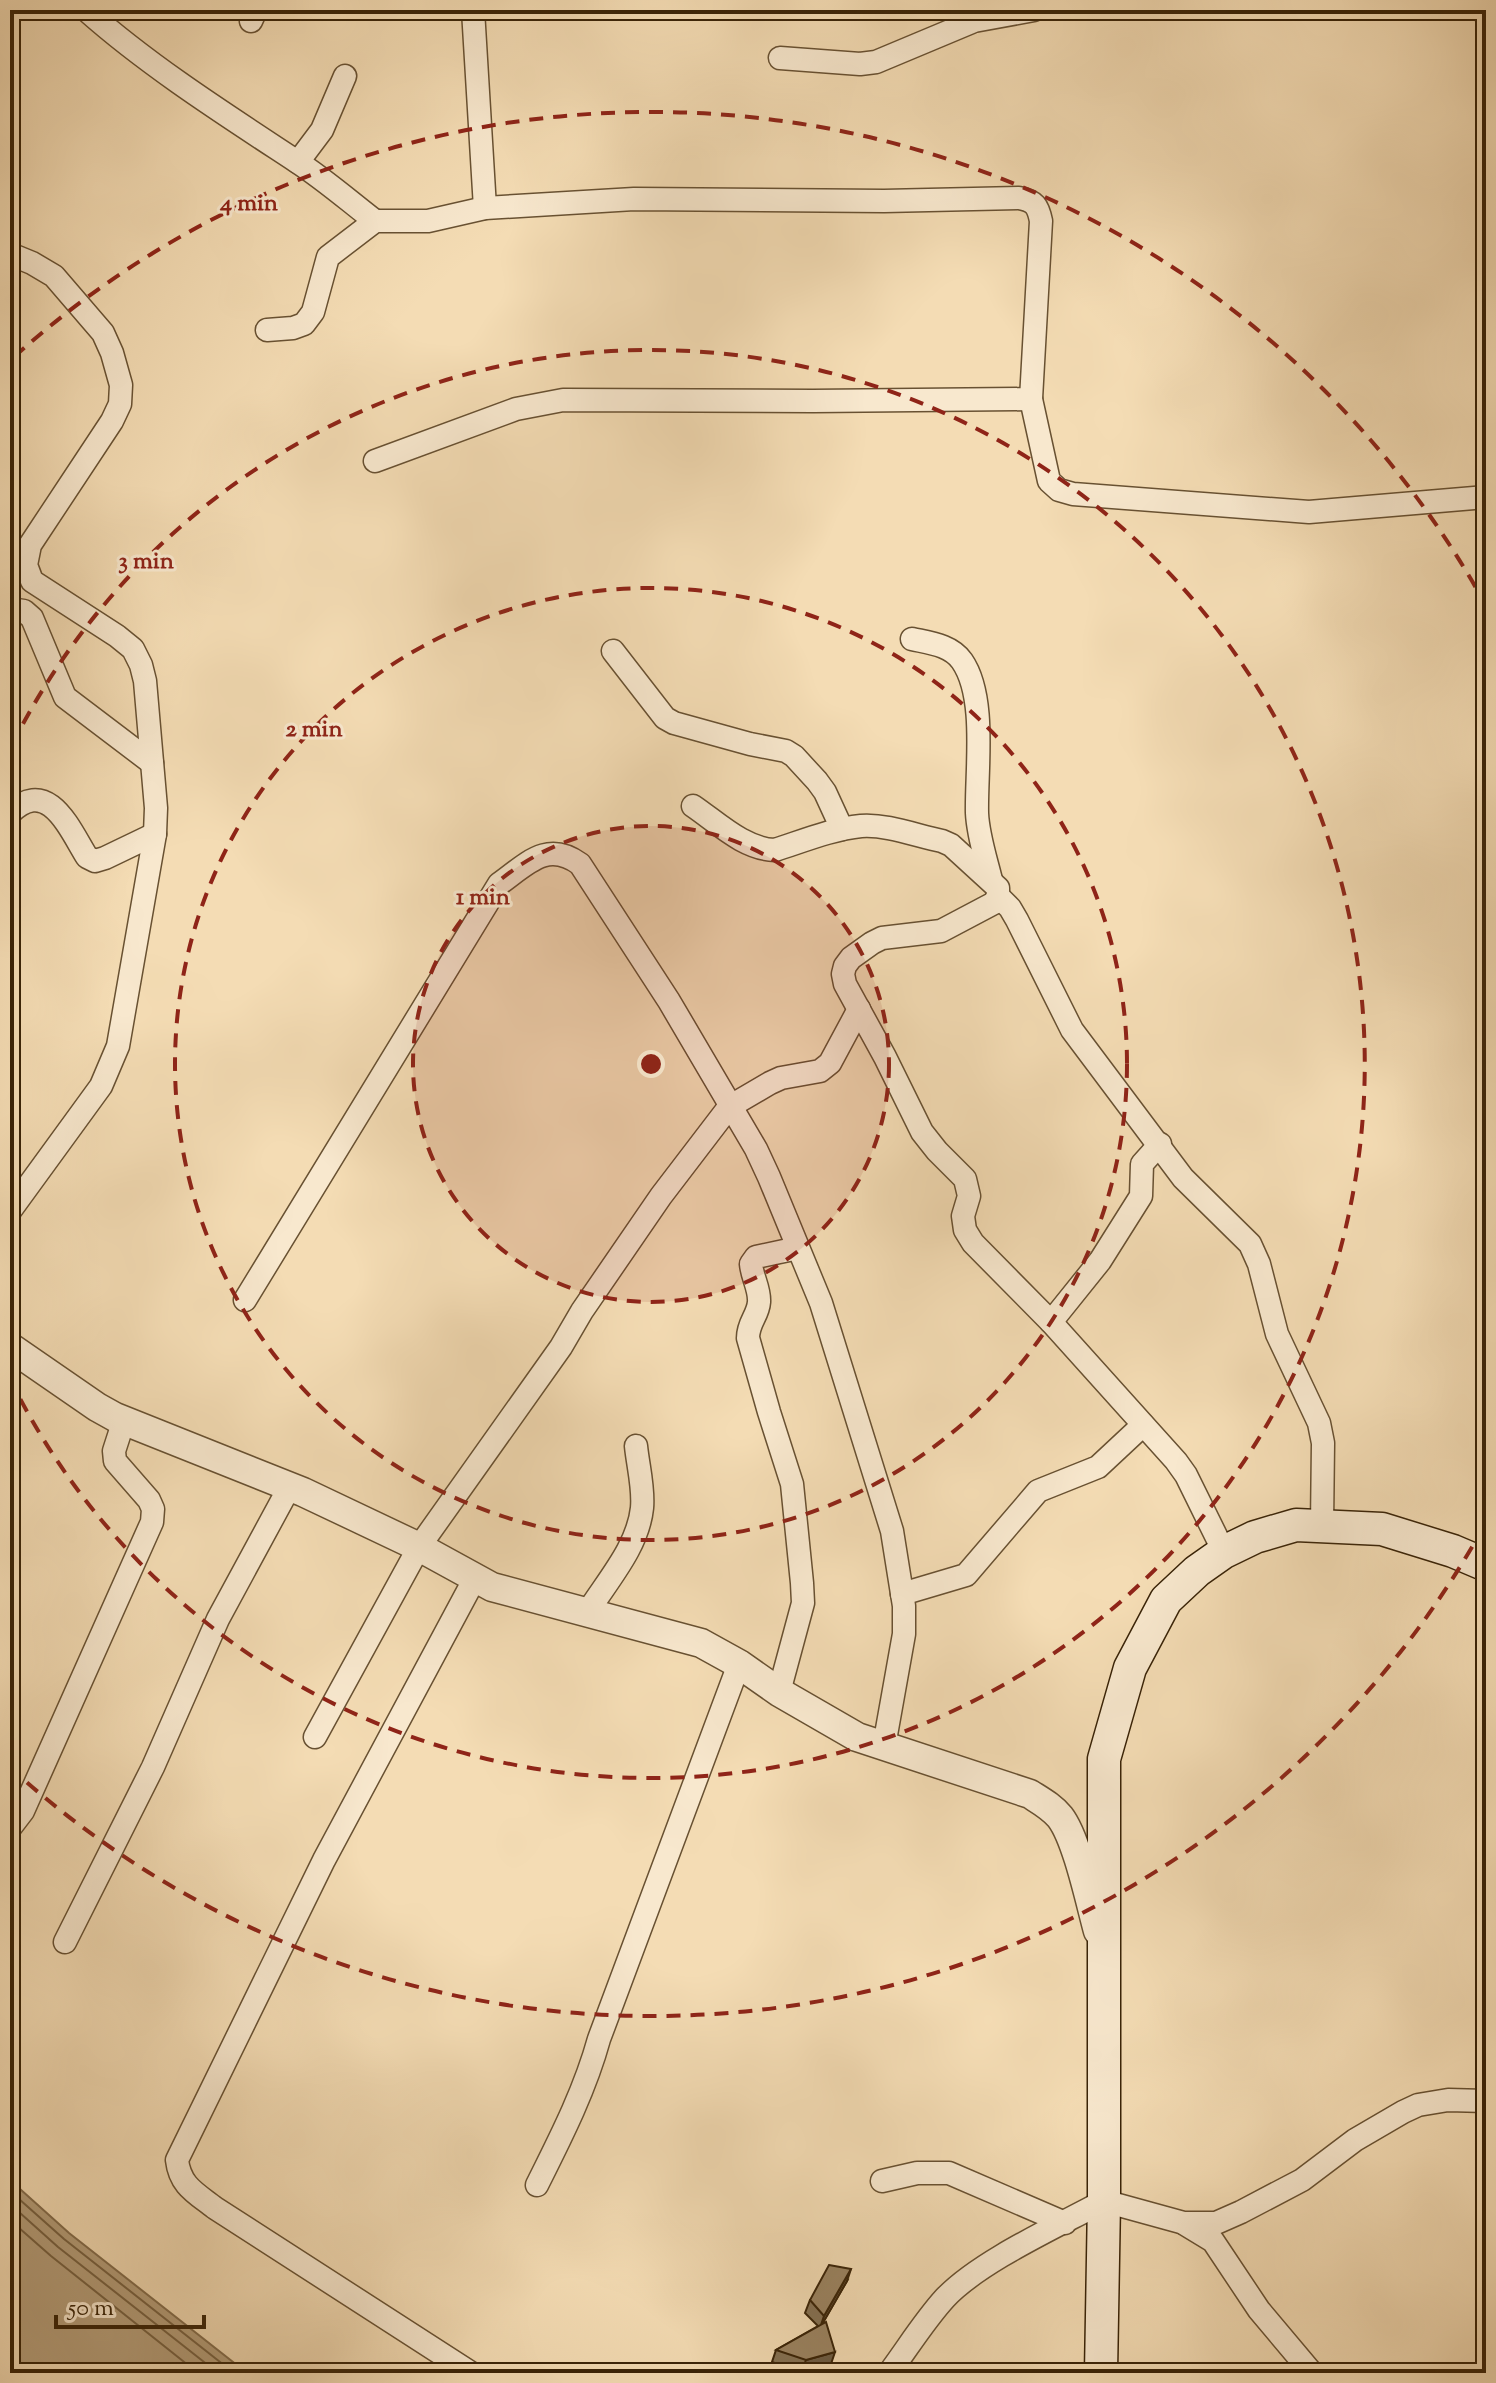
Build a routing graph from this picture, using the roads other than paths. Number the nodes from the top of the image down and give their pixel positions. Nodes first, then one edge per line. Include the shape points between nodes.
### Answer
1 (86, 10) edge
2 (473, 10) edge
3 (1034, 10) edge
4 (957, 19) edge
5 (780, 58) dead end
6 (345, 76) dead end
7 (298, 162) junction
8 (485, 208) junction
9 (375, 221) junction
10 (10, 254) edge
11 (267, 330) dead end
12 (1031, 399) junction
13 (375, 461) dead end
14 (1486, 497) edge
15 (10, 609) edge
16 (912, 639) dead end
17 (613, 651) dead end
18 (152, 763) junction
19 (693, 806) dead end
20 (10, 813) edge
21 (842, 829) junction
22 (155, 834) junction
23 (994, 888) junction
24 (859, 1009) junction
25 (729, 1107) junction
26 (1160, 1144) junction
27 (10, 1211) edge
28 (798, 1248) junction
29 (245, 1300) dead end
30 (1051, 1322) junction
31 (10, 1347) edge
32 (124, 1420) junction
33 (1143, 1425) junction
34 (636, 1446) dead end
35 (290, 1486) junction
36 (1322, 1525) junction
37 (419, 1547) junction
38 (1224, 1552) junction
39 (1486, 1565) edge
40 (475, 1578) junction
41 (902, 1594) junction
42 (587, 1613) junction
43 (739, 1664) junction
44 (779, 1692) junction
45 (315, 1737) dead end
46 (884, 1746) junction
47 (10, 1828) edge
48 (65, 1942) dead end
49 (1104, 1951) junction
50 (1486, 2101) edge
51 (882, 2181) dead end
52 (537, 2185) dead end
53 (1104, 2201) junction
54 (1065, 2223) junction
55 (1184, 2223) junction
56 (471, 2373) edge
57 (889, 2373) edge
58 (1101, 2373) edge
59 (1312, 2373) edge

1 - 7 street via 139,53
2 - 8 street
3 - 4 street
4 - 5 street via 876,62
6 - 7 street via 322,130
7 - 9 street
8 - 9 street via 428,221
8 - 12 street via 634,199 1031,200 1041,221
9 - 11 street via 328,257 313,312 304,324
10 - 18 street via 54,276 103,333 121,385 112,421 30,545 26,565 32,581 133,649 145,681
12 - 13 street via 563,400 516,409
12 - 14 street via 1049,481 1073,494 1309,512
15 - 18 street via 32,618 65,697
16 - 23 street via 952,650 972,679 977,817
17 - 21 street via 665,718 794,756 825,792
18 - 22 street
19 - 21 street via 764,849
20 - 22 street via 27,800 53,805 95,861
21 - 23 street via 875,827 942,841
22 - 27 street via 111,1067
23 - 24 street via 994,903 941,931 882,938 851,958 843,974
23 - 26 street via 1017,920 1072,1030
24 - 25 street via 830,1063 820,1071 781,1078
24 - 30 street via 922,1132 965,1179 965,1230
25 - 28 street via 756,1149
25 - 29 street via 669,1001 580,864 566,854 532,860 499,884
25 - 37 street via 661,1196
26 - 30 street via 1142,1164 1141,1196 1100,1261
26 - 36 street via 1190,1187 1250,1244 1259,1264 1277,1334 1319,1423
28 - 41 street via 821,1303 892,1531
28 - 44 street via 756,1257 751,1264 759,1299 748,1328 792,1484 802,1583 803,1603
30 - 33 street
31 - 32 street
32 - 35 street
32 - 47 street via 115,1461 149,1500 152,1522 23,1811
33 - 38 street via 1186,1475
33 - 41 street via 1098,1467 1038,1491 966,1575
34 - 42 street via 642,1512 629,1547
35 - 37 street
35 - 48 street via 218,1619 153,1767
36 - 38 main road via 1296,1525
36 - 39 main road via 1382,1529
37 - 40 street
37 - 45 street
38 - 49 main road via 1166,1600 1130,1668 1104,1759
40 - 42 street
40 - 56 street via 324,1860 177,2160 184,2182 215,2208
41 - 46 street via 904,1634
42 - 43 street via 701,1643
43 - 44 street
43 - 52 street via 591,2071
44 - 46 street via 857,1737
46 - 49 street via 1030,1794 1061,1818
49 - 53 main road
50 - 55 street via 1418,2105 1355,2140 1302,2180 1241,2212 1216,2223
51 - 54 street via 949,2173
53 - 54 street
53 - 55 street
53 - 58 main road
54 - 57 street via 961,2283
55 - 59 street via 1213,2241 1259,2310

